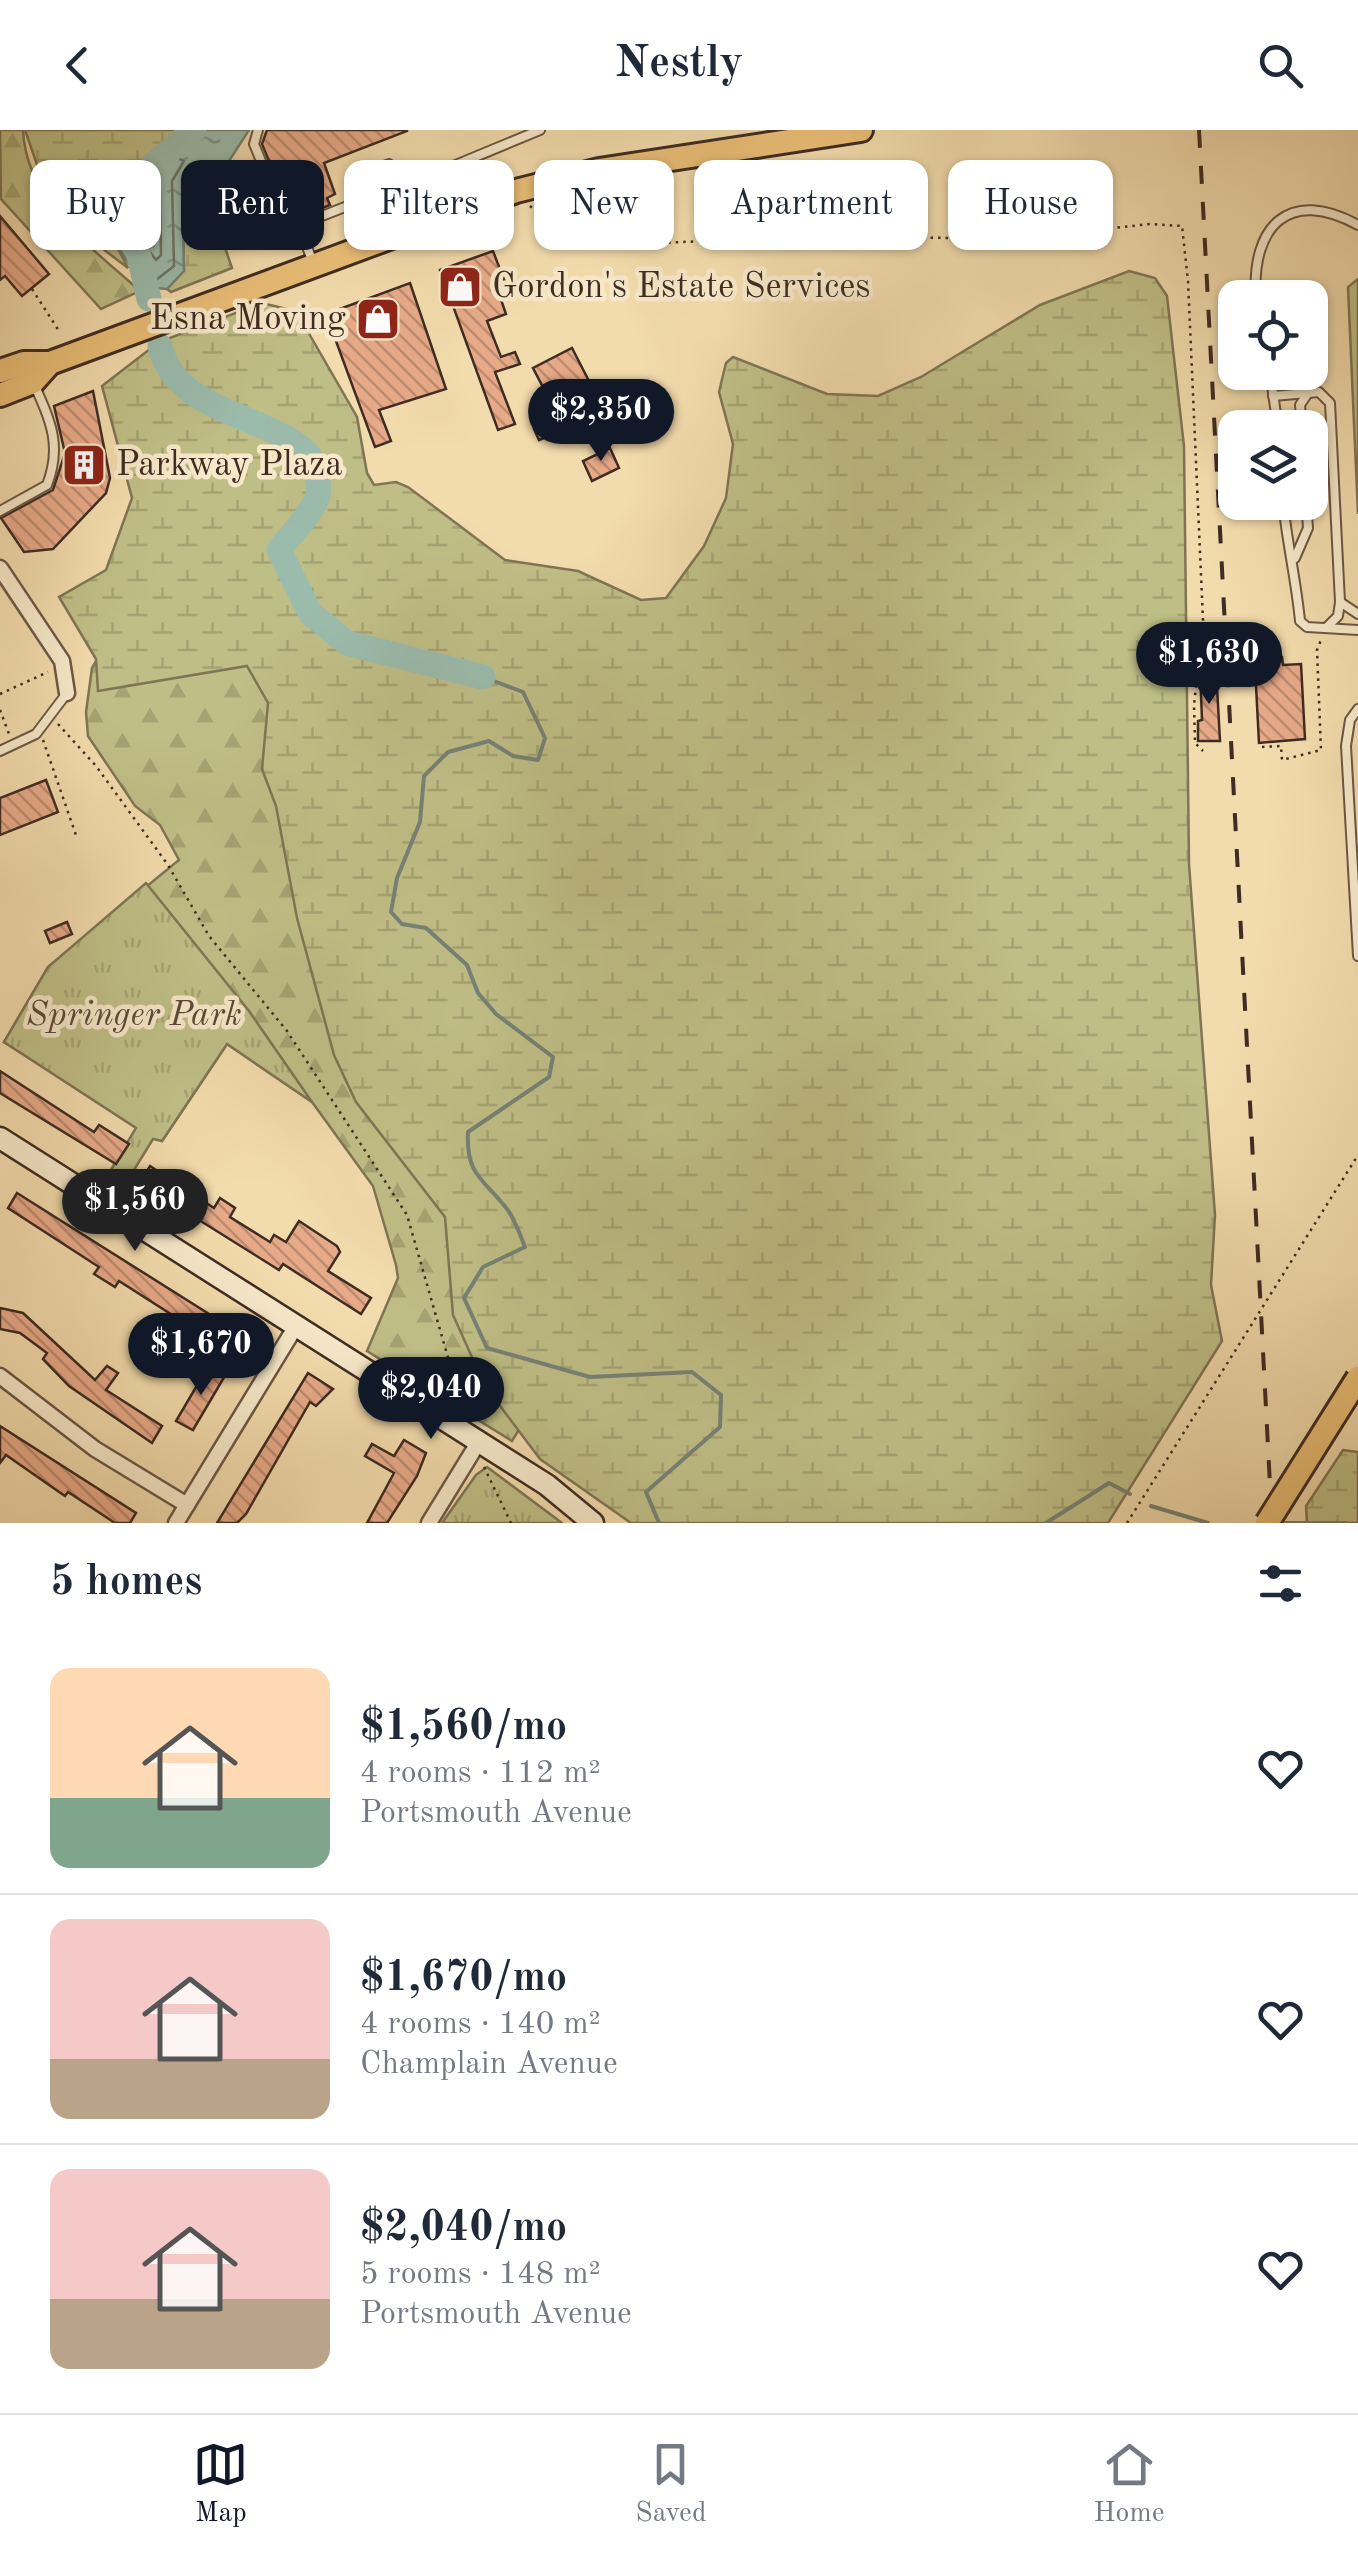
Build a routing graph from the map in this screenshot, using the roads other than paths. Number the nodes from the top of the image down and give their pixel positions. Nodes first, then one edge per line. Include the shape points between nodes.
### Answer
1 (258, 130) edge
2 (540, 130) edge
3 (860, 130) edge
4 (261, 160) edge
5 (468, 160) edge
6 (514, 192) edge
7 (1358, 225) edge
8 (308, 250) edge
9 (357, 250) edge
10 (314, 266) junction
11 (1255, 280) edge
12 (50, 363) junction
13 (0, 372) edge
14 (33, 382) junction
15 (1273, 390) edge
16 (1308, 392) junction
17 (0, 395) edge
18 (1274, 396) junction
19 (1276, 410) edge
20 (1300, 410) edge
21 (0, 511) edge
22 (1285, 520) edge
23 (1307, 520) edge
24 (1295, 558) junction
25 (0, 568) edge
26 (1340, 602) junction
27 (1358, 614) edge
28 (1327, 627) junction
29 (1358, 630) edge
30 (68, 693) joint
31 (1358, 708) edge
32 (0, 751) edge
33 (1358, 956) edge
34 (0, 1138) edge
35 (296, 1326) junction
36 (0, 1376) edge
37 (1358, 1378) edge
38 (478, 1443) junction
39 (187, 1505) junction
40 (176, 1523) edge
41 (429, 1523) edge
42 (593, 1523) edge
43 (1266, 1523) edge

1 - 4 lane via 254,144
2 - 5 lane
3 - 6 main road via 599,170
7 - 11 lane via 1314,208 1288,213 1266,231
8 - 10 lane
9 - 10 main road
10 - 12 main road
12 - 13 main road
12 - 14 main road
14 - 17 main road
14 - 21 lane via 58,458 47,486
15 - 18 lane
16 - 18 lane
16 - 20 lane
16 - 26 lane via 1330,403
18 - 19 lane
22 - 24 lane
23 - 24 lane
24 - 28 lane via 1300,621
25 - 30 street via 62,661
26 - 27 lane
26 - 28 lane
28 - 29 lane
30 - 32 lane via 39,730
31 - 33 lane via 1346,746
34 - 35 main road
35 - 38 main road
35 - 39 street
36 - 39 street via 95,1448
37 - 43 main road, bridge
38 - 41 street
38 - 42 main road
39 - 40 street

